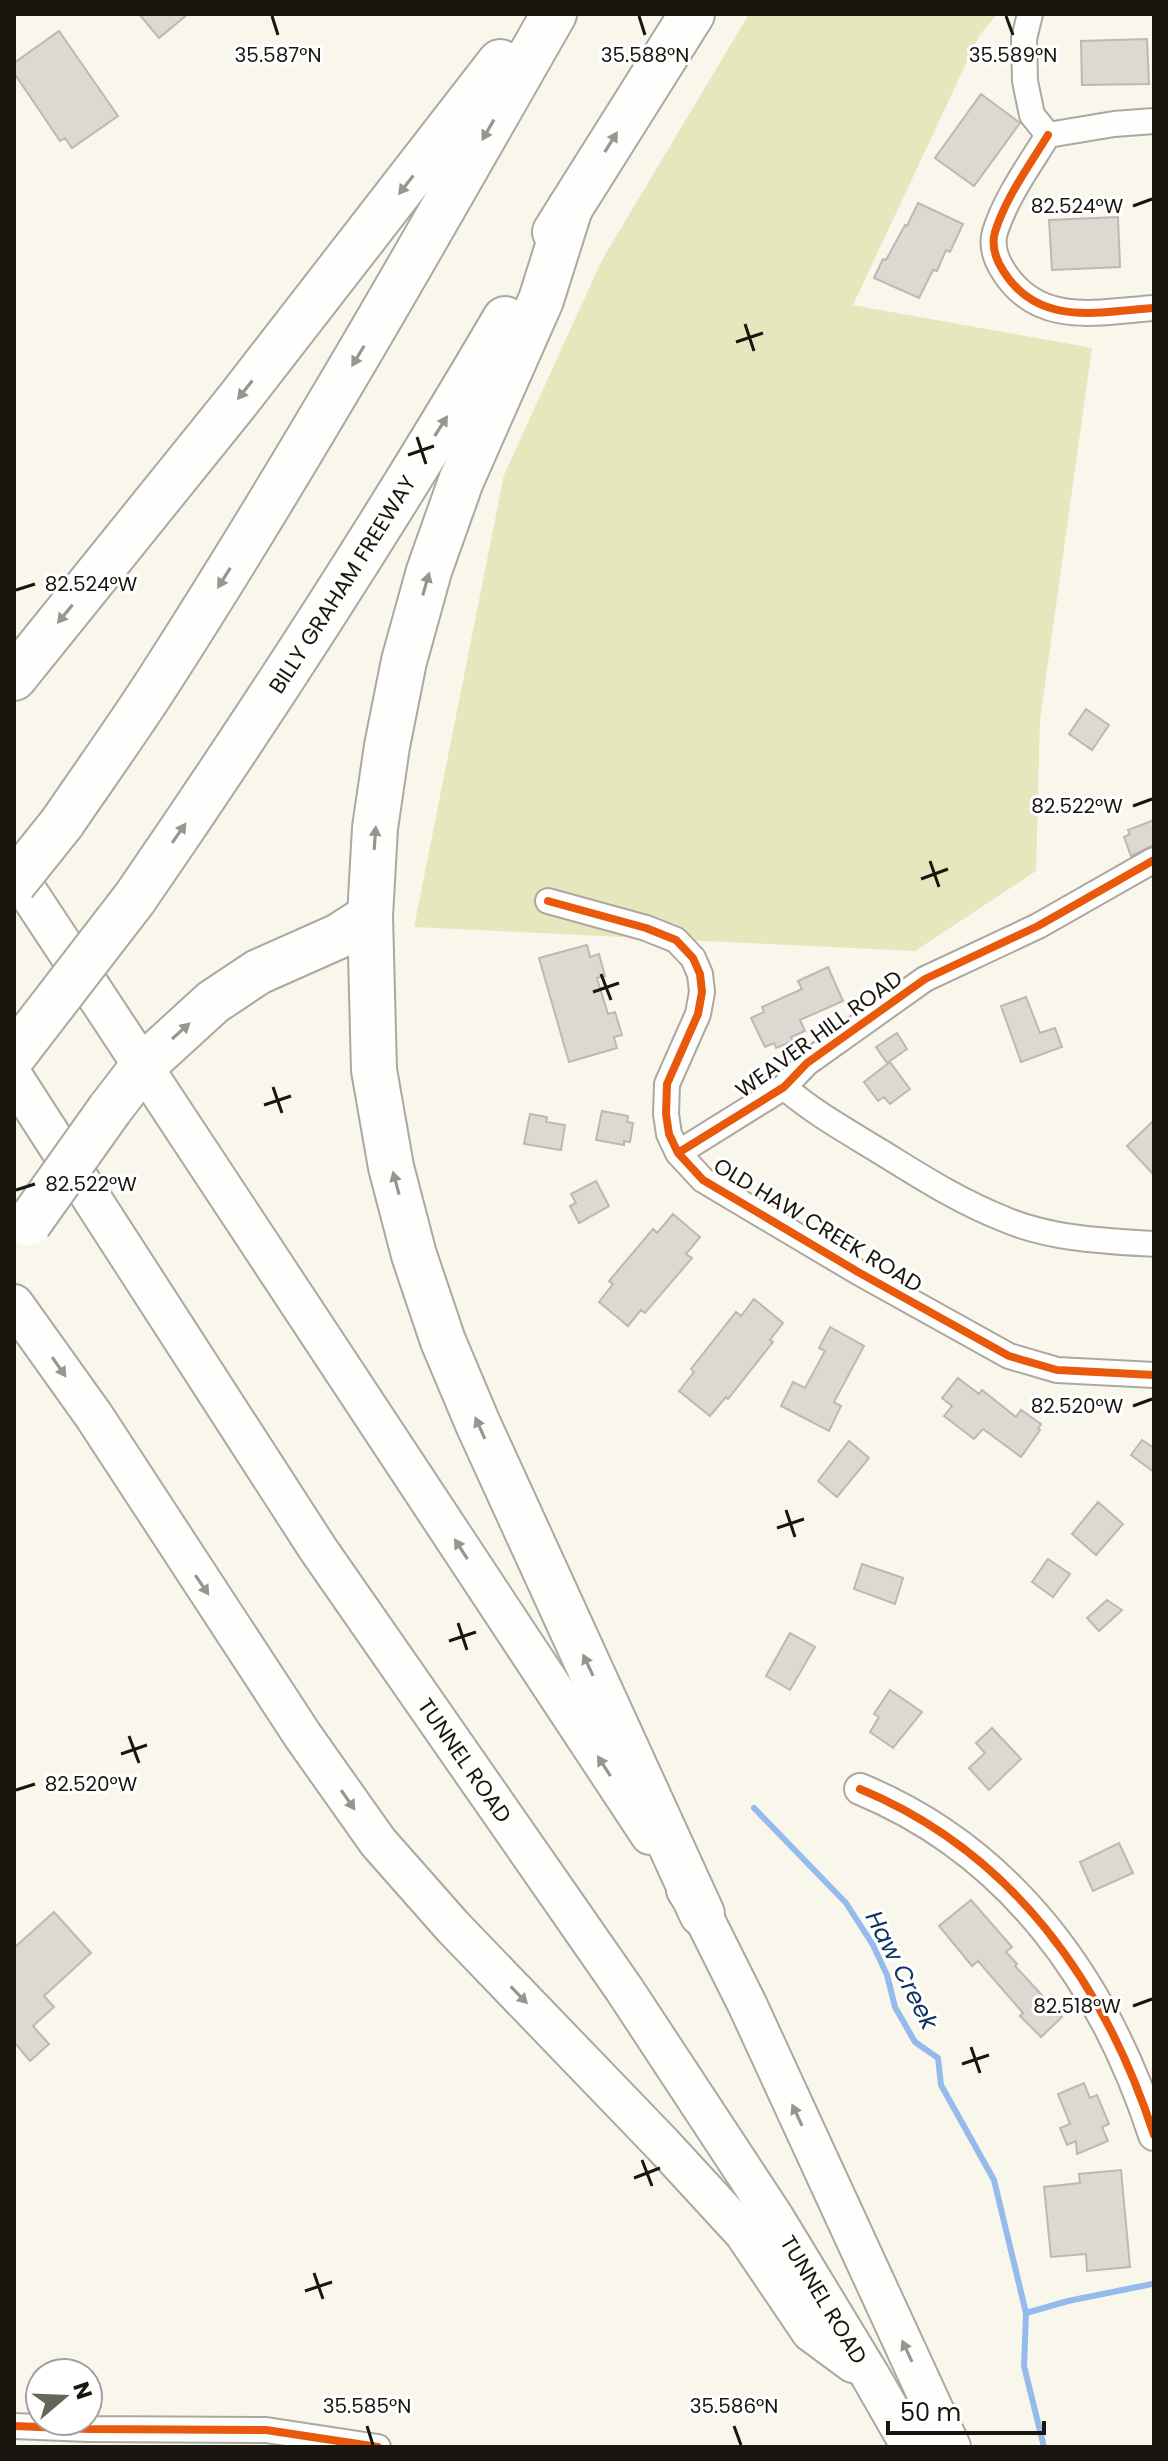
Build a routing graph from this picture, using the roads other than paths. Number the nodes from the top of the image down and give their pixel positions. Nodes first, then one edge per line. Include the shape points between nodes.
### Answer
1 (540, 14) edge
2 (554, 14) edge
3 (692, 14) edge
4 (1030, 14) edge
5 (1154, 121) edge
6 (1048, 135) junction
7 (570, 208) junction
8 (1154, 308) edge
9 (14, 678) edge
10 (1154, 860) edge
11 (14, 871) edge
12 (14, 883) edge
13 (548, 901) dead end
14 (370, 916) junction
15 (14, 1055) edge
16 (143, 1066) junction
17 (14, 1078) edge
18 (784, 1087) junction
19 (678, 1153) junction
20 (21, 1233) edge
21 (1154, 1244) edge
22 (14, 1304) edge
23 (1154, 1375) edge
24 (860, 1789) dead end
25 (702, 1914) junction
26 (1154, 2135) edge
27 (871, 2377) junction
28 (14, 2426) edge
29 (378, 2447) edge
30 (911, 2447) edge
31 (951, 2447) edge

1 -> 9 highway
2 -> 12 highway, bridge via 242,550 156,686
7 -> 3 highway, BILLY GRAHAM FREEWAY
4 - 6 street via 1024,39 1025,81 1032,115
5 - 6 street
6 - 8 street via 1006,203 994,236 995,259 1016,291 1051,311
14 -> 7 highway via 387,746 429,571 461,481 541,300
15 -> 7 highway, BILLY GRAHAM FREEWAY, bridge via 135,898 249,732
10 - 18 street, WEAVER HILL ROAD via 1038,926 925,979 807,1063
11 - 16 main road
13 - 19 street, OLD HAW CREEK ROAD via 646,928 676,940 693,958 702,992 698,1014 667,1084 669,1134
16 -> 14 highway via 213,1002 258,972 339,936
25 -> 14 highway via 478,1424 414,1255 374,1070
16 - 20 highway, bridge
25 -> 16 main road
17 - 27 main road, TUNNEL ROAD via 318,1549 624,1989 774,2217
18 - 19 street, WEAVER HILL ROAD
18 - 21 street via 807,1107 939,1188 1005,1220 1054,1233
19 - 23 street, OLD HAW CREEK ROAD via 725,1194 1009,1356 1057,1370
22 -> 27 main road via 378,1842 744,2233 811,2332
24 - 26 street via 898,1805 984,1865 1057,1940 1108,2022
31 -> 25 main road
27 - 30 main road, TUNNEL ROAD
28 - 29 street via 266,2430

